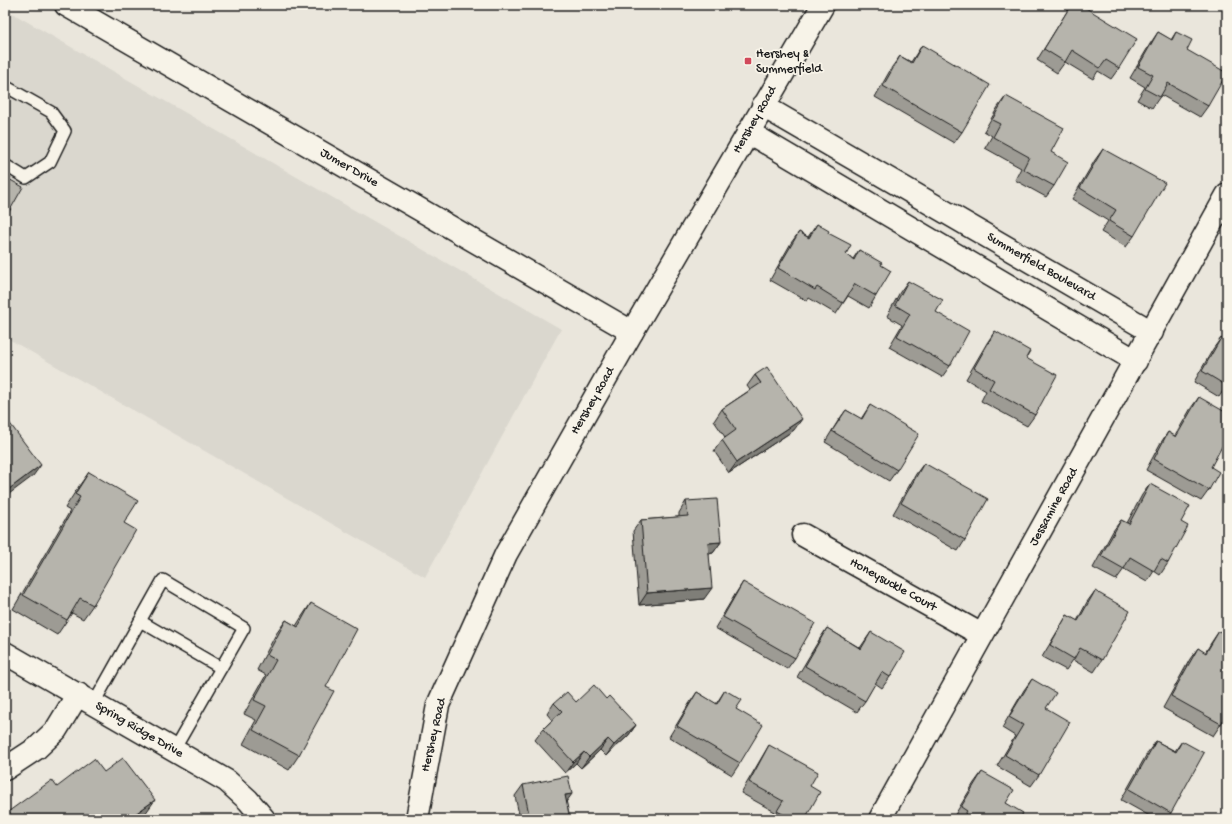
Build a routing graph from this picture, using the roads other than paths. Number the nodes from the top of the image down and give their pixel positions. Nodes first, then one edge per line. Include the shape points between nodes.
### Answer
1 (66, 5) edge
2 (823, 5) edge
3 (5, 86) edge
4 (763, 106) junction
5 (748, 132) junction
6 (5, 165) edge
7 (1227, 195) edge
8 (931, 203) junction
9 (915, 230) junction
10 (632, 332) junction
11 (1152, 332) junction
12 (1136, 360) junction
13 (803, 535) dead end
14 (140, 621) junction
15 (982, 635) junction
16 (5, 653) edge
17 (221, 668) junction
18 (86, 698) junction
19 (174, 750) junction
20 (5, 769) edge
21 (264, 819) edge
22 (416, 819) edge
23 (880, 819) edge

1 - 10 street, Jumer Drive
2 - 4 street, Hershey Road
3 - 6 lane via 51,112 65,131 50,162 26,178
4 - 5 street, Hershey Road
4 - 8 street, Summerfield Boulevard
5 - 9 street
5 - 10 street, Hershey Road
7 - 11 street, Jessamine Road
8 - 9 street
8 - 11 street, Summerfield Boulevard
9 - 12 street
10 - 22 street, Hershey Road via 506,554 438,705
11 - 12 street, Jessamine Road
12 - 15 street, Jessamine Road
13 - 15 street, Honeysuckle Court
14 - 17 lane
14 - 17 lane via 163,580 244,628
14 - 18 lane
15 - 23 street, Jessamine Road
16 - 18 street, Spring Ridge Drive
17 - 19 lane
18 - 19 street, Spring Ridge Drive
18 - 20 street via 37,748
19 - 21 street, Spring Ridge Drive via 227,780

